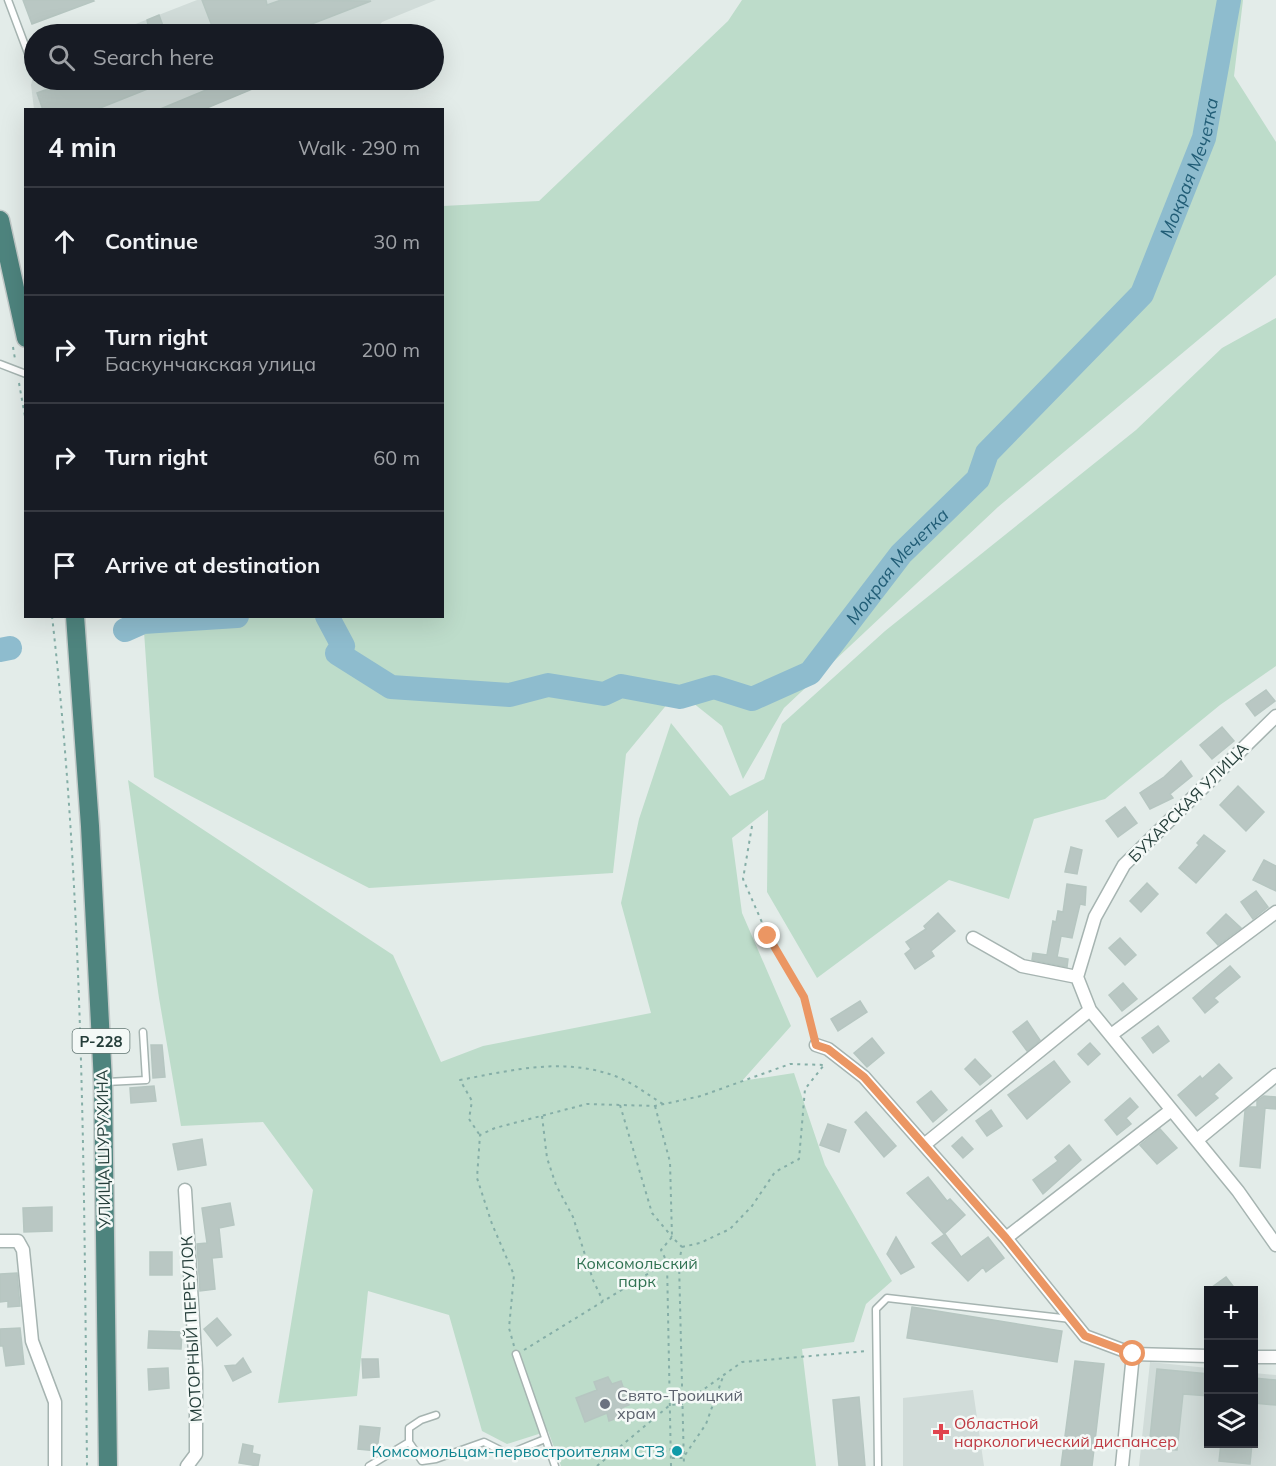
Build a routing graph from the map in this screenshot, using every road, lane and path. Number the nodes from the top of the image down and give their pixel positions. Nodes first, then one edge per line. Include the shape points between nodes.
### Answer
1 (8, 0) edge
2 (24, 43) edge
3 (0, 220) edge
4 (24, 329) edge
5 (0, 364) edge
6 (24, 373) edge
7 (52, 618) edge
8 (75, 618) edge
9 (1276, 716) edge
10 (752, 826) dead end
11 (1276, 912) edge
12 (973, 938) dead end
13 (1077, 976) junction
14 (1090, 1010) junction
15 (143, 1032) dead end
16 (1111, 1035) junction
17 (816, 1045) joint
18 (847, 1063) junction
19 (825, 1065) junction
20 (1276, 1075) edge
21 (103, 1083) junction
22 (663, 1104) junction
23 (620, 1105) junction
24 (655, 1106) junction
25 (1170, 1111) junction
26 (542, 1116) junction
27 (480, 1135) junction
28 (1197, 1140) junction
29 (924, 1145) junction
30 (185, 1190) dead end
31 (672, 1237) junction
32 (1006, 1238) junction
33 (0, 1241) edge
34 (1276, 1245) edge
35 (682, 1247) junction
36 (667, 1262) junction
37 (679, 1262) junction
38 (603, 1301) junction
39 (1071, 1320) junction
40 (877, 1350) junction
41 (516, 1354) junction
42 (1133, 1354) junction
43 (1204, 1356) edge
44 (1258, 1357) edge
45 (1276, 1357) edge
46 (724, 1374) junction
47 (683, 1404) junction
48 (670, 1405) junction
49 (436, 1415) dead end
50 (545, 1439) junction
51 (409, 1442) junction
52 (671, 1458) junction
53 (683, 1458) junction
54 (55, 1466) edge
55 (87, 1466) edge
56 (108, 1466) edge
57 (187, 1466) edge
58 (369, 1466) edge
59 (555, 1466) edge
60 (597, 1466) edge
61 (671, 1466) edge
62 (684, 1466) edge
63 (878, 1466) edge
64 (1122, 1466) edge

1 - 2 lane
3 - 4 highway
5 - 6 lane
7 - 55 path via 60,683 82,1045
8 - 21 highway, УЛИЦА ШУРУХИНА / Р-228
9 - 13 street, БУХАРСКАЯ УЛИЦА via 1124,865 1095,917
10 - 17 path via 743,879 768,936 804,997
11 - 16 street
12 - 13 street via 1022,966
13 - 14 street
14 - 16 street
14 - 29 street
15 - 21 lane via 146,1080
16 - 25 street
17 - 18 street
18 - 19 path
18 - 29 street
19 - 22 path via 790,1064 701,1096
19 - 35 path via 805,1089 799,1159 776,1172 730,1229 700,1244
20 - 28 street
21 - 56 highway, УЛИЦА ШУРУХИНА / Р-228
22 - 24 path
22 - 27 path via 617,1077 581,1066 531,1067 460,1080 472,1101 469,1119
23 - 24 path
23 - 26 path via 587,1104
23 - 31 path via 652,1214
24 - 31 path via 670,1162
25 - 28 street
25 - 32 street
26 - 27 path
26 - 38 path via 547,1158
27 - 41 path via 477,1178 514,1275 509,1328
28 - 34 street
29 - 32 street
30 - 57 street, МОТОРНЫЙ ПЕРЕУЛОК via 196,1370 196,1454
31 - 35 path
31 - 36 path via 661,1250
32 - 39 street
33 - 54 street via 18,1241 24,1250 32,1341 56,1402
35 - 37 path
36 - 37 path
36 - 38 path
36 - 48 path
37 - 47 path
38 - 41 path
39 - 40 lane via 887,1298 876,1309
39 - 42 street via 1085,1336
40 - 46 path via 742,1362
40 - 63 lane
41 - 50 lane
42 - 43 street
42 - 64 street
44 - 45 street
46 - 47 path
46 - 53 path via 706,1424
47 - 48 path
47 - 53 path
48 - 52 path
48 - 60 path
49 - 51 lane via 409,1428
50 - 51 lane via 508,1454 484,1443 422,1461
50 - 59 lane
51 - 58 lane
52 - 53 path
52 - 61 path
53 - 62 path

